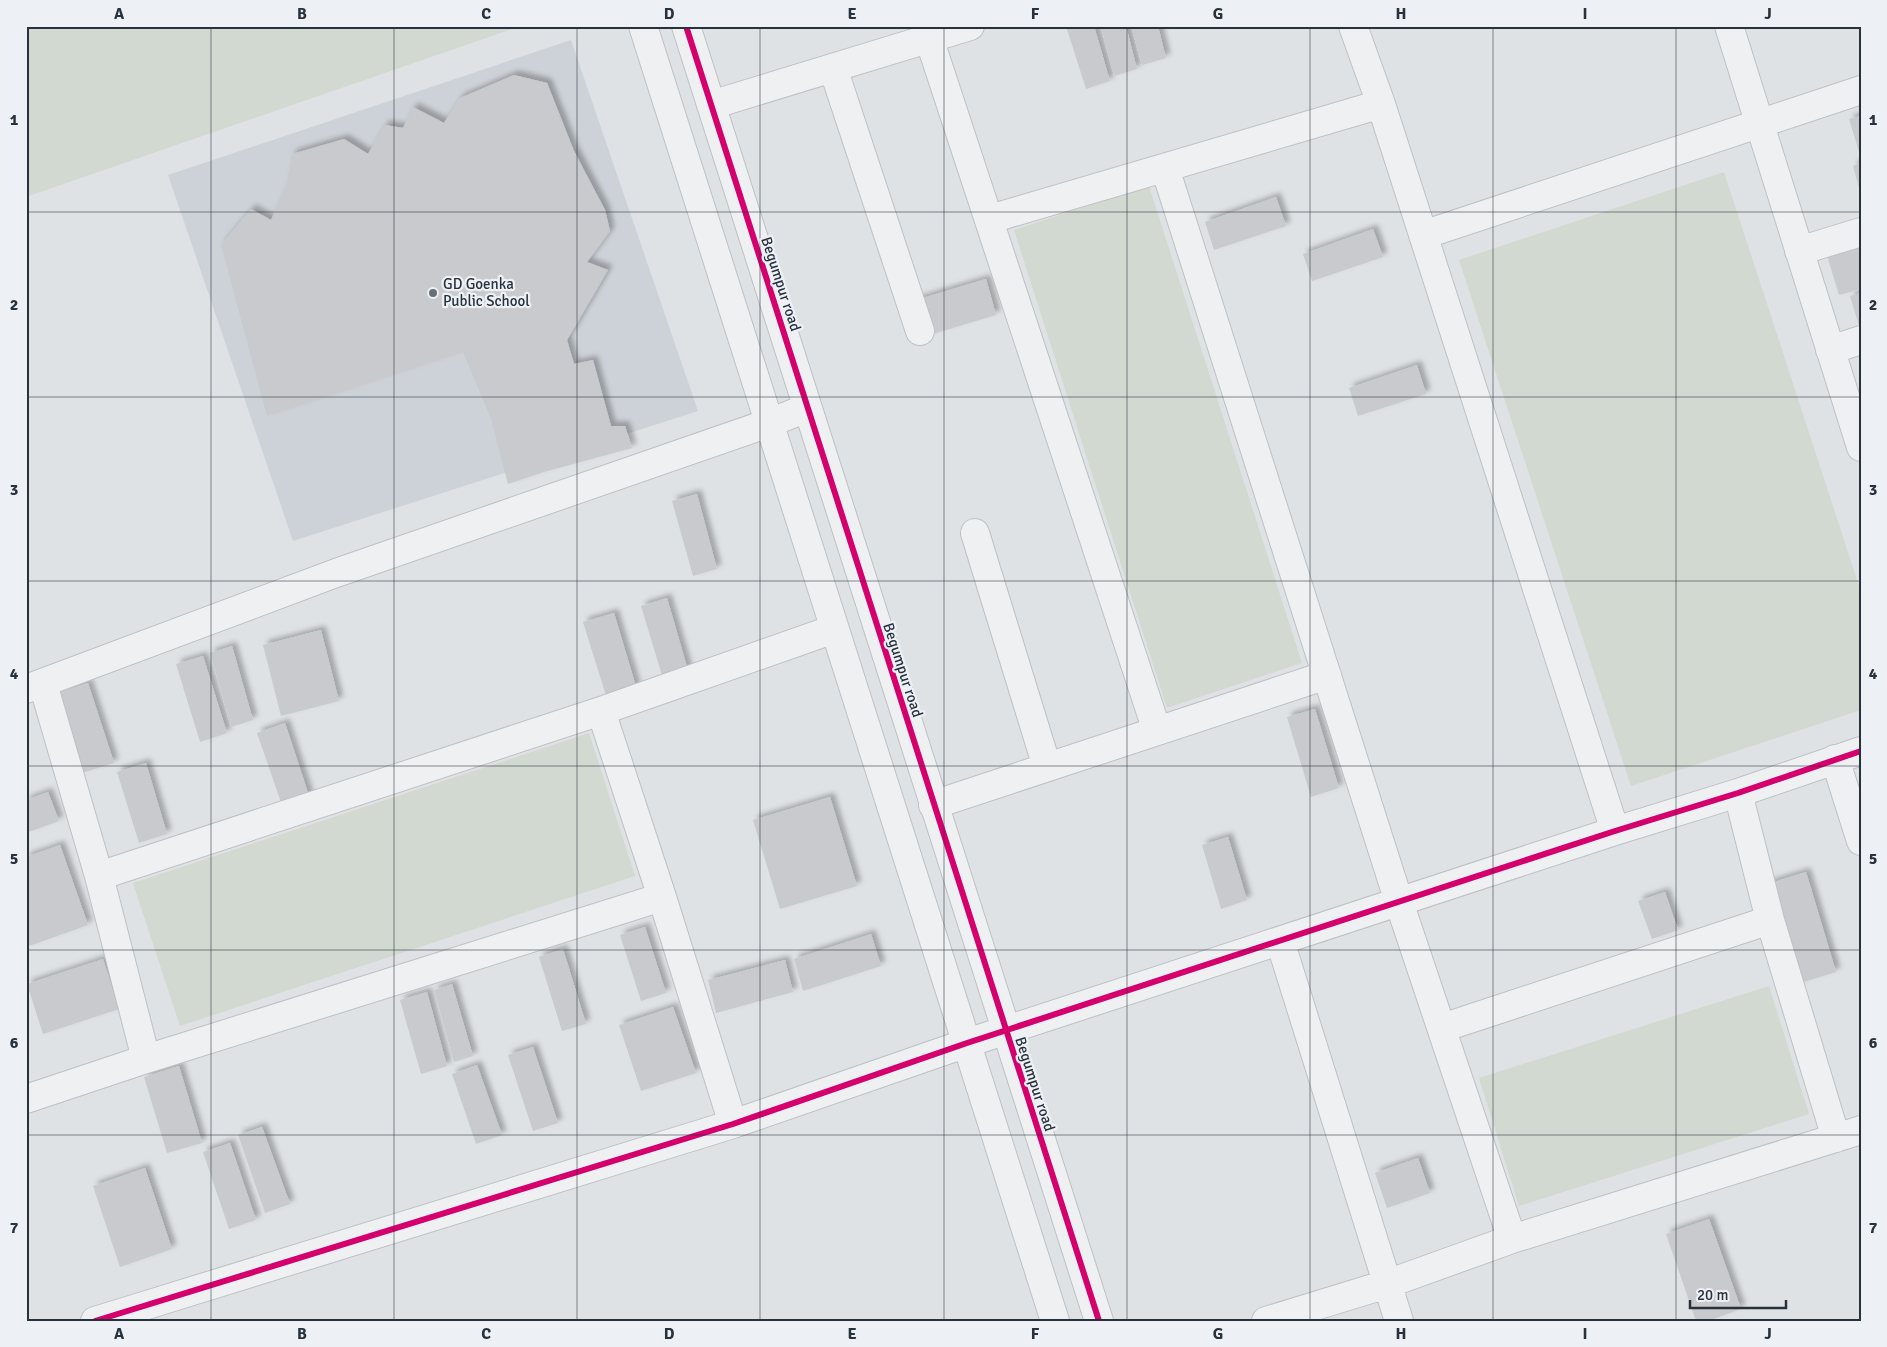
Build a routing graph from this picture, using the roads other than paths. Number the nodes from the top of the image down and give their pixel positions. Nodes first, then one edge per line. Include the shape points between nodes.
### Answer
1 (643, 26) edge
2 (686, 26) edge
3 (970, 26) edge
4 (1353, 26) edge
5 (1729, 26) edge
6 (928, 33) edge
7 (833, 68) junction
8 (1861, 90) edge
9 (1381, 104) junction
10 (711, 105) junction
11 (1760, 123) junction
12 (1165, 168) junction
13 (990, 219) junction
14 (1861, 232) edge
15 (1423, 235) junction
16 (1800, 251) junction
17 (920, 331) dead end
18 (1861, 340) edge
19 (1830, 350) junction
20 (807, 408) junction
21 (769, 423) junction
22 (1861, 447) edge
23 (975, 533) dead end
24 (834, 629) junction
25 (1327, 675) junction
26 (35, 686) edge
27 (601, 710) junction
28 (1157, 731) junction
29 (1861, 751) edge
30 (1835, 759) junction
31 (1046, 767) junction
32 (1738, 793) junction
33 (933, 805) junction
34 (1615, 831) junction
35 (1861, 841) edge
36 (99, 876) junction
37 (662, 897) junction
38 (1399, 902) junction
39 (1770, 920) junction
40 (1280, 941) junction
41 (1442, 1028) junction
42 (1005, 1031) junction
43 (967, 1043) junction
44 (146, 1059) junction
45 (26, 1099) edge
46 (733, 1124) junction
47 (1848, 1134) edge
48 (1512, 1239) junction
49 (1387, 1284) junction
50 (95, 1321) edge
51 (1055, 1321) edge
52 (1098, 1321) edge
53 (1266, 1321) edge
54 (1399, 1321) edge

1 - 21 street
2 - 10 street, Begumpur road
3 - 6 street
4 - 9 street
5 - 11 street
6 - 7 street
6 - 13 street
7 - 10 street
7 - 17 street
8 - 11 street
9 - 12 street
9 - 15 street
10 - 20 street, Begumpur road
11 - 15 street
11 - 16 street
12 - 13 street
12 - 25 street
13 - 28 street
14 - 16 street
15 - 34 street
16 - 19 street
18 - 19 street
19 - 22 street
20 - 21 street
20 - 33 street, Begumpur road
21 - 24 street
21 - 26 street via 336,573
23 - 31 street
24 - 27 street
24 - 43 street
25 - 28 street
25 - 38 street
26 - 36 street
27 - 36 street
27 - 37 street
28 - 31 street
29 - 30 street
30 - 32 street
30 - 35 street
31 - 33 street
32 - 34 street
32 - 39 street
33 - 42 street, Begumpur road
34 - 38 street
36 - 44 street
37 - 44 street
37 - 46 street
38 - 40 street
38 - 41 street
39 - 41 street
39 - 47 street
40 - 42 street
40 - 49 street
41 - 48 street
42 - 43 street
42 - 52 street, Begumpur road
43 - 46 street
43 - 51 street
44 - 45 street
46 - 50 street
47 - 48 street
48 - 49 street
49 - 53 street
49 - 54 street

